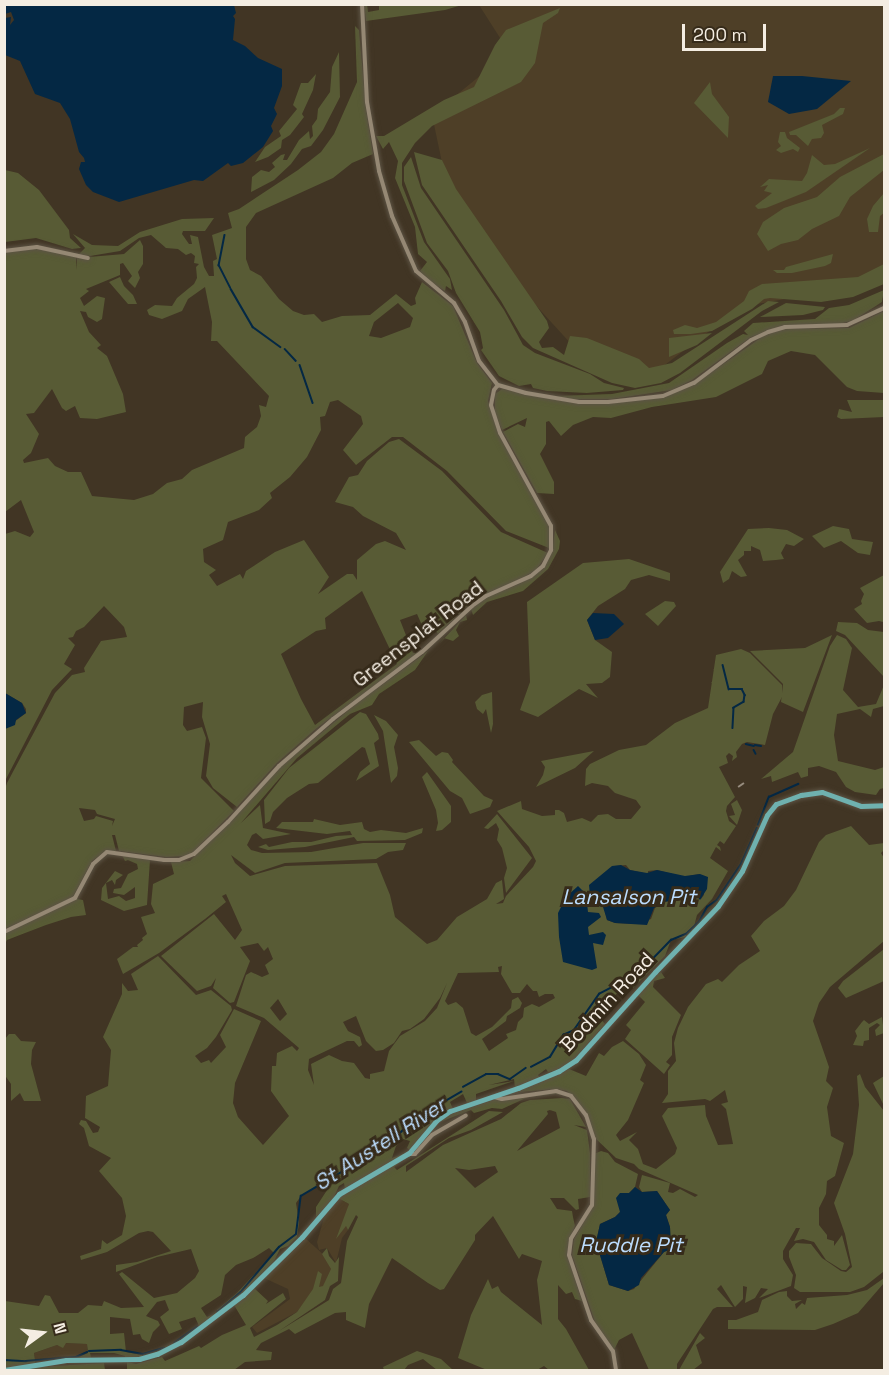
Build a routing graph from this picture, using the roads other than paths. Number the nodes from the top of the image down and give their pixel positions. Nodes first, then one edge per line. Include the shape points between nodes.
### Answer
1 (362, 4) edge
2 (4, 251) edge
3 (88, 258) dead end
4 (885, 309) edge
5 (498, 385) junction
6 (885, 805) edge
7 (4, 932) edge
8 (494, 1097) junction
9 (466, 1115) dead end
10 (408, 1154) junction
11 (4, 1370) edge
12 (616, 1371) edge

1 - 5 street via 367,102 379,171 392,216 416,271 454,303 479,361
2 - 3 street via 37,247
4 - 5 street via 847,325 785,327 768,332 751,340 694,383 663,396 579,402
5 - 7 street, Greensplat Road via 491,405 500,433 551,526 551,550 543,566 472,606 422,652 333,719 279,766 194,854 164,860 107,852 93,864 75,898
6 - 8 main road, Bodmin Road via 857,805 822,792 776,804 767,815 742,871 718,906 576,1060 559,1071
8 - 10 main road, Bodmin Road via 446,1114
8 - 12 street via 566,1092 575,1099 593,1130 592,1205 571,1239 569,1255 591,1320 613,1351
9 - 10 street via 432,1135 416,1154
10 - 11 main road, Bodmin Road via 339,1194 243,1295 168,1350 139,1359 66,1360

